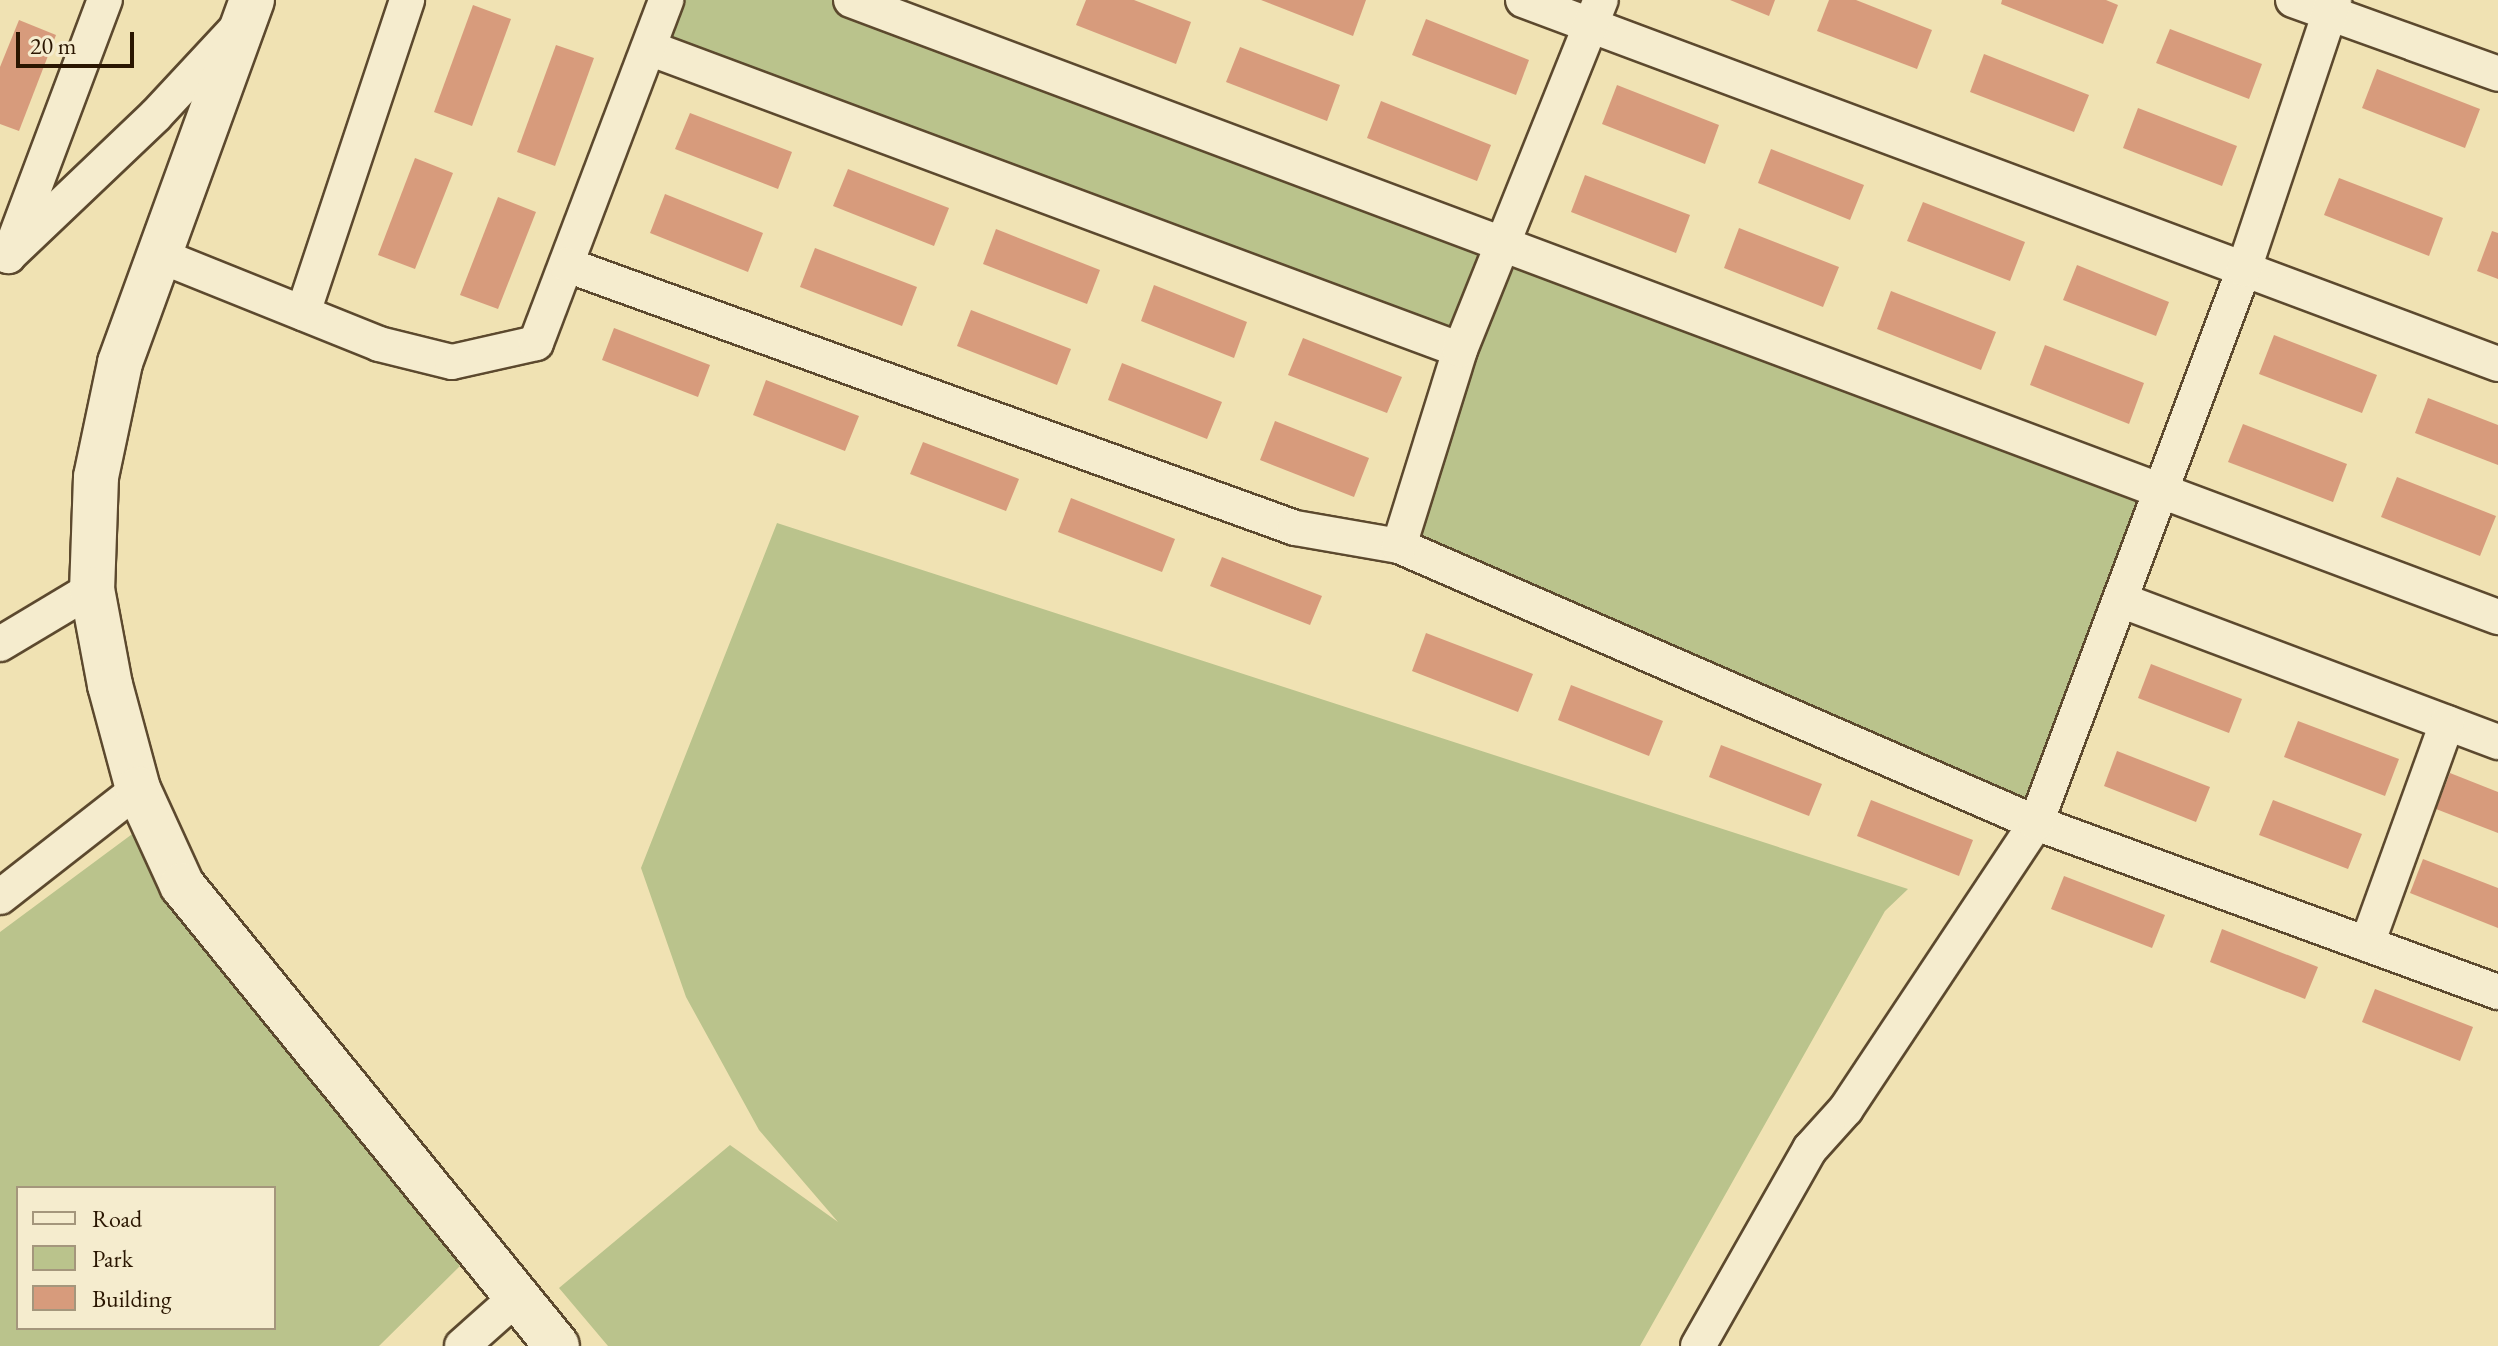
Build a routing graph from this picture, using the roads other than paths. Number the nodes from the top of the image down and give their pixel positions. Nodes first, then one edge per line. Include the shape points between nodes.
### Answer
1 (105, 0) edge
2 (407, 0) edge
3 (666, 0) edge
4 (851, 0) edge
5 (1523, 0) edge
6 (2293, 0) edge
7 (2333, 6) edge
8 (249, 10) edge
9 (1597, 13) edge
10 (649, 48) junction
11 (2498, 74) edge
12 (1505, 244) junction
13 (158, 255) junction
14 (3, 262) edge
15 (567, 265) junction
16 (2244, 269) junction
17 (303, 313) junction
18 (1460, 350) junction
19 (2498, 364) edge
20 (2161, 494) junction
21 (1399, 546) junction
22 (92, 589) junction
23 (2123, 601) junction
24 (2498, 617) edge
25 (0, 644) edge
26 (2447, 723) junction
27 (2498, 742) edge
28 (138, 789) junction
29 (2036, 823) junction
30 (0, 897) edge
31 (2367, 944) junction
32 (2498, 992) edge
33 (517, 1297) junction
34 (462, 1346) edge
35 (557, 1346) edge
36 (1698, 1346) edge

1 - 14 street
2 - 17 street
3 - 10 street
4 - 12 street
5 - 9 street
6 - 7 street
7 - 11 street
7 - 16 street
8 - 13 street
8 - 14 street via 156,115
9 - 12 street
9 - 16 street
10 - 15 street
10 - 18 street
12 - 18 street
12 - 20 street
13 - 17 street
13 - 22 street via 120,363 96,477
15 - 17 street via 536,343 452,362 379,344
15 - 21 street via 1295,528
16 - 19 street
16 - 20 street
18 - 21 street
20 - 23 street
20 - 24 street
21 - 29 street
22 - 25 street
22 - 28 street
23 - 26 street
23 - 29 street
26 - 27 street
26 - 31 street
28 - 30 street
28 - 33 street via 182,885
29 - 31 street
29 - 36 street via 1846,1109 1810,1149
31 - 32 street
33 - 34 street
33 - 35 street

